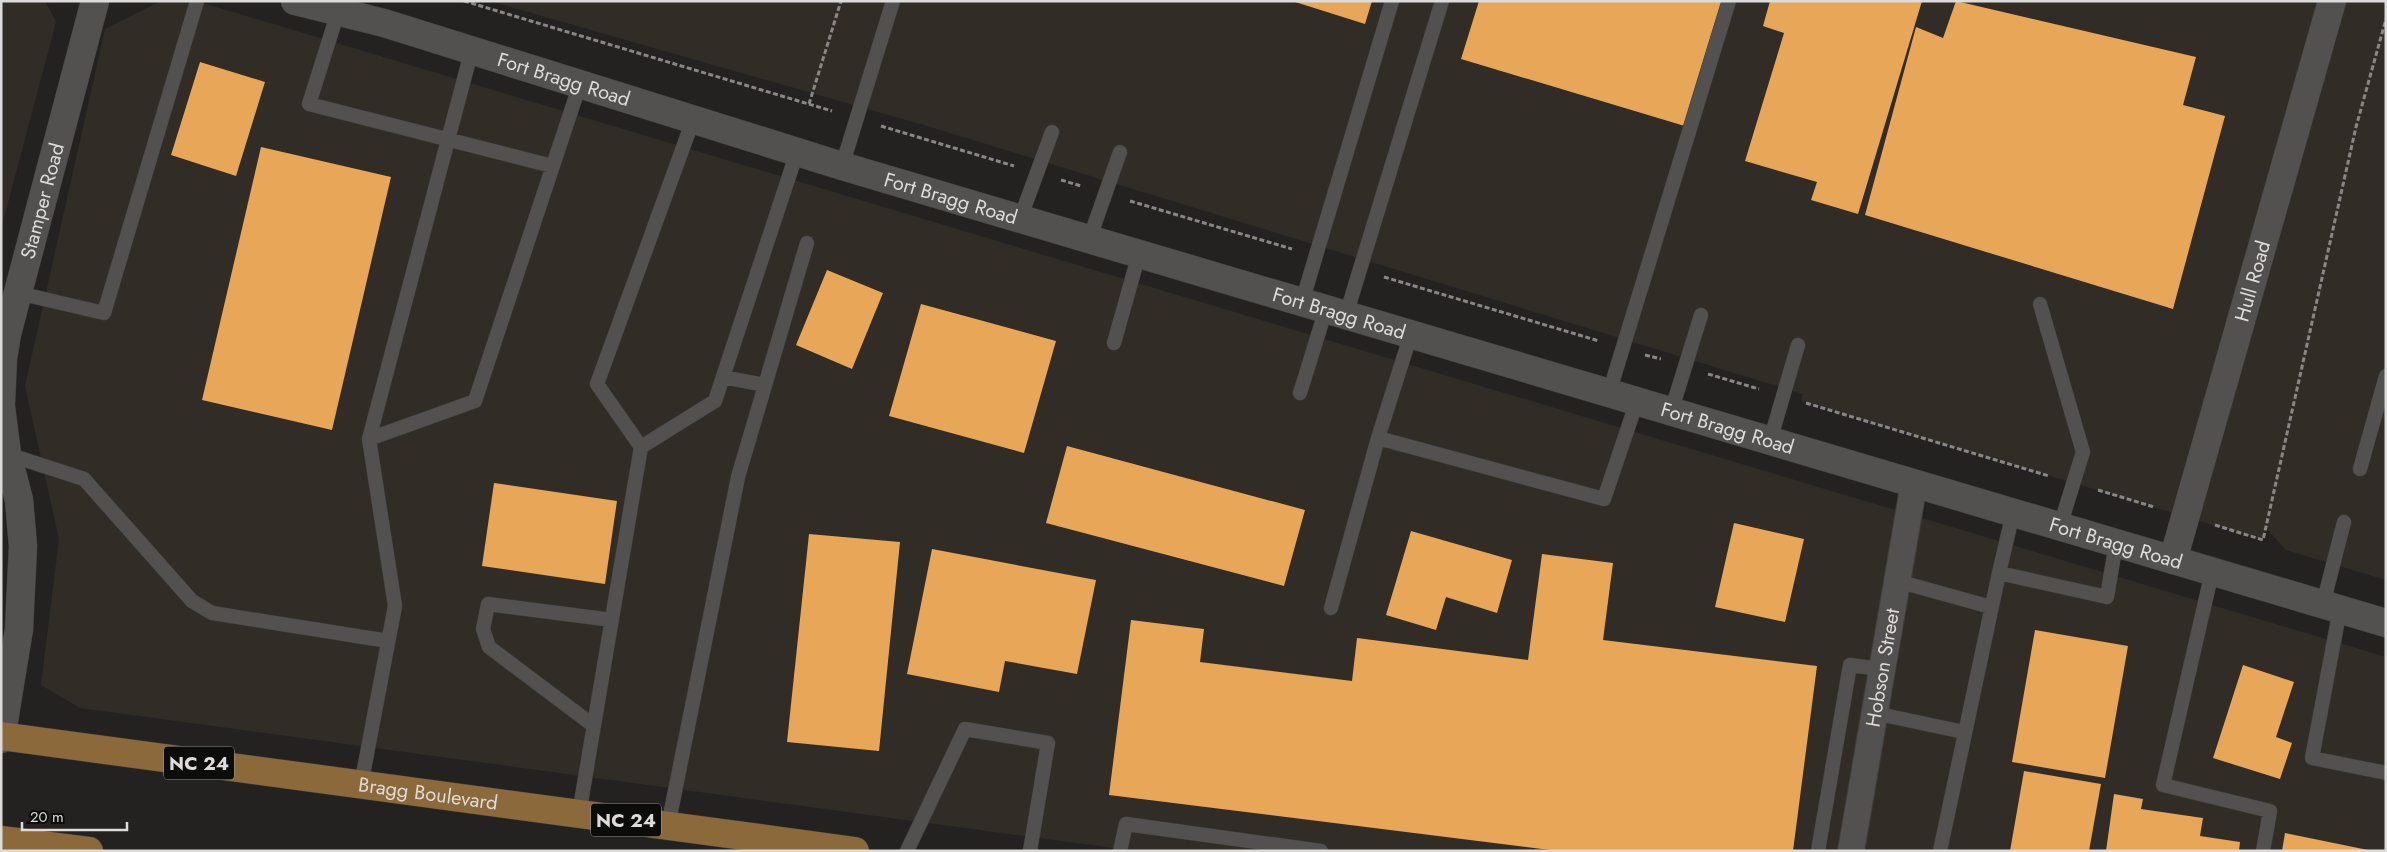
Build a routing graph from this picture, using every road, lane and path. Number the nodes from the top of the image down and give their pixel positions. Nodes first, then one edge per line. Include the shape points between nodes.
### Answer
1 (95, 1) edge
2 (197, 1) edge
3 (294, 1) edge
4 (464, 1) edge
5 (841, 1) edge
6 (892, 1) edge
7 (1392, 1) edge
8 (1442, 1) edge
9 (1729, 1) edge
10 (2329, 2) edge
11 (338, 12) junction
12 (2386, 19) edge
13 (472, 49) junction
14 (580, 84) junction
15 (809, 104) junction
16 (857, 119) junction
17 (693, 120) junction
18 (1052, 132) dead end
19 (448, 138) junction
20 (796, 152) junction
21 (1120, 152) dead end
22 (552, 166) junction
23 (842, 166) junction
24 (1037, 173) junction
25 (1106, 193) junction
26 (1020, 219) junction
27 (1089, 240) junction
28 (807, 243) dead end
29 (1139, 254) junction
30 (1315, 256) junction
31 (1360, 270) junction
32 (18, 293) junction
33 (2040, 304) dead end
34 (1324, 309) junction
35 (1701, 315) dead end
36 (1411, 334) junction
37 (1114, 343) dead end
38 (1798, 345) dead end
39 (1623, 348) junction
40 (1685, 367) junction
41 (2386, 376) edge
42 (723, 377) junction
43 (765, 385) junction
44 (1300, 393) dead end
45 (1609, 393) junction
46 (1783, 396) junction
47 (1, 402) edge
48 (1637, 402) junction
49 (1672, 412) junction
50 (3, 431) edge
51 (1378, 438) junction
52 (369, 439) junction
53 (1770, 441) junction
54 (641, 448) junction
55 (2360, 469) dead end
56 (1914, 483) junction
57 (2073, 483) junction
58 (2013, 513) junction
59 (2185, 516) junction
60 (2344, 522) dead end
61 (2060, 526) junction
62 (2116, 543) junction
63 (2173, 560) junction
64 (2212, 572) junction
65 (1999, 573) junction
66 (1897, 581) junction
67 (2331, 606) junction
68 (1991, 607) junction
69 (1331, 608) dead end
70 (612, 620) junction
71 (2386, 623) edge
72 (10, 627) edge
73 (388, 641) junction
74 (1881, 669) junction
75 (1874, 713) junction
76 (594, 726) junction
77 (1964, 732) junction
78 (1, 737) edge
79 (2386, 773) edge
80 (361, 785) junction
81 (579, 814) junction
82 (668, 826) junction
83 (1, 840) edge
84 (89, 851) edge
85 (855, 851) edge
86 (907, 851) edge
87 (1030, 851) edge
88 (1120, 851) edge
89 (1321, 851) edge
90 (1818, 851) edge
91 (1851, 851) edge
92 (1940, 851) edge
93 (2263, 851) edge

1 - 32 main road, Stamper Road
2 - 32 lane via 104,313
3 - 11 main road, Fort Bragg Road
4 - 15 path
5 - 15 path
6 - 16 lane
7 - 30 lane
8 - 31 lane
9 - 39 lane
10 - 59 main road, Hull Road
11 - 13 main road, Fort Bragg Road
11 - 19 lane via 309,104
12 - 59 path via 2356,127 2263,540
13 - 14 main road, Fort Bragg Road
13 - 19 lane
14 - 17 main road, Fort Bragg Road
14 - 22 lane
15 - 16 path
16 - 23 lane
16 - 24 path
17 - 20 main road, Fort Bragg Road
17 - 54 lane via 597,384
18 - 24 lane
19 - 22 lane
19 - 52 lane
20 - 23 main road, Fort Bragg Road
20 - 42 lane
21 - 25 lane
22 - 52 lane via 475,401
23 - 26 main road, Fort Bragg Road
24 - 25 path
24 - 26 lane
25 - 27 lane
25 - 30 path
26 - 27 main road, Fort Bragg Road
27 - 29 main road, Fort Bragg Road
28 - 43 lane
29 - 34 main road, Fort Bragg Road
29 - 37 lane
30 - 34 lane
31 - 34 lane
31 - 39 path
32 - 47 main road, Stamper Road via 3,358
33 - 57 lane via 2082,452
34 - 36 main road, Fort Bragg Road
34 - 44 lane
35 - 40 lane
36 - 45 main road, Fort Bragg Road
36 - 51 lane
38 - 46 lane
39 - 40 path
39 - 45 lane
40 - 46 path
40 - 49 lane
41 - 55 lane
42 - 43 lane
42 - 54 lane via 715,401
43 - 82 lane via 738,477
45 - 48 main road, Fort Bragg Road
46 - 53 lane
46 - 57 path
48 - 49 main road, Fort Bragg Road
48 - 51 lane via 1604,499
49 - 53 main road, Fort Bragg Road
50 - 72 main road via 19,500 24,546
50 - 73 lane via 84,479 192,601 212,613
51 - 69 lane
52 - 73 lane via 395,606
53 - 56 main road, Fort Bragg Road
54 - 70 lane
56 - 58 main road, Fort Bragg Road
56 - 66 street, Hobson Street
57 - 59 path
57 - 61 lane
58 - 61 main road, Fort Bragg Road
58 - 65 lane
59 - 63 main road, Hull Road
60 - 67 lane
61 - 62 main road, Fort Bragg Road
62 - 63 main road, Fort Bragg Road
62 - 65 lane via 2106,597
63 - 64 main road, Fort Bragg Road
64 - 67 main road, Fort Bragg Road
64 - 93 lane via 2163,785 2270,811
65 - 68 lane
66 - 68 lane
66 - 74 street, Hobson Street
67 - 71 main road, Fort Bragg Road
67 - 79 lane via 2312,758
68 - 77 lane
70 - 76 lane
70 - 76 lane via 488,604 483,629 489,647
72 - 78 main road
73 - 80 lane
74 - 75 street, Hobson Street
74 - 90 lane via 1850,665
75 - 77 lane
75 - 91 street, Hobson Street
76 - 81 lane
77 - 92 lane
78 - 80 main road, Bragg Boulevard / NC 24
80 - 81 main road, Bragg Boulevard / NC 24
81 - 82 main road, Bragg Boulevard / NC 24
82 - 85 main road, Bragg Boulevard / NC 24
83 - 84 main road
86 - 87 lane via 965,729 1048,743
88 - 89 lane via 1126,824

